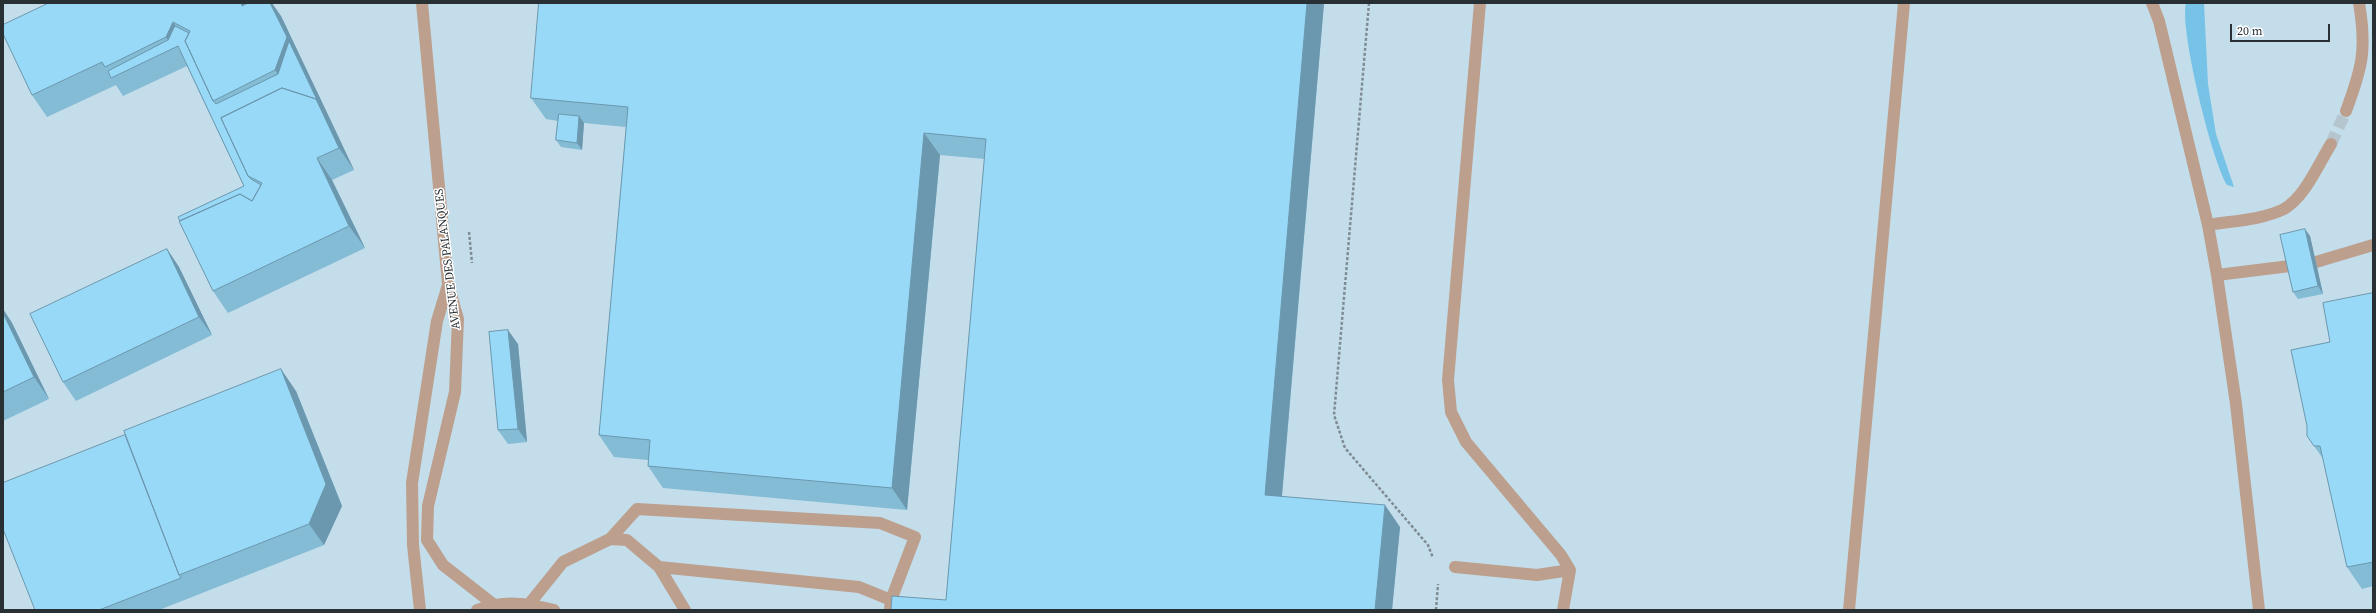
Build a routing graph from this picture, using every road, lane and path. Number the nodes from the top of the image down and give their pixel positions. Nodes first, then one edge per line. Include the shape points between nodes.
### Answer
1 (422, 3) edge
2 (1369, 3) edge
3 (1480, 3) edge
4 (1904, 3) edge
5 (2152, 3) edge
6 (2359, 3) edge
7 (2346, 112) tunnel mouth
8 (2331, 144) tunnel mouth
9 (2208, 225) junction
10 (2373, 245) edge
11 (2316, 262) dead end
12 (2290, 266) edge
13 (2217, 275) junction
14 (448, 284) junction
15 (610, 539) junction
16 (1435, 564) dead end
17 (659, 567) junction
18 (1455, 567) dead end
19 (1570, 570) junction
20 (1438, 583) dead end
21 (530, 603) junction
22 (493, 604) junction
23 (890, 605) edge
24 (420, 610) edge
25 (477, 610) edge
26 (554, 610) edge
27 (685, 610) edge
28 (1436, 610) edge
29 (1563, 610) edge
30 (1849, 610) edge
31 (2259, 610) edge

1 - 14 street, AVENUE DES PALANQUES
2 - 16 path via 1334,415 1345,448 1428,545
3 - 19 street via 1448,380 1451,412 1466,442 1561,555
4 - 30 street
5 - 9 street
6 - 7 street via 2364,34 2360,72
8 - 9 street via 2300,194 2284,208 2264,215
9 - 13 street
10 - 11 street
12 - 13 street
13 - 31 street via 2236,404
14 - 22 street, AVENUE DES PALANQUES via 458,319 455,392 428,506 427,540 443,565
14 - 24 street via 437,321 412,483 413,545
15 - 17 street via 627,540
15 - 21 street via 563,562
15 - 23 street via 637,508 880,524 915,537
17 - 23 street via 859,587
17 - 27 street
18 - 19 street via 1537,576
19 - 29 street
20 - 28 path
21 - 22 street
21 - 26 street
22 - 25 street

